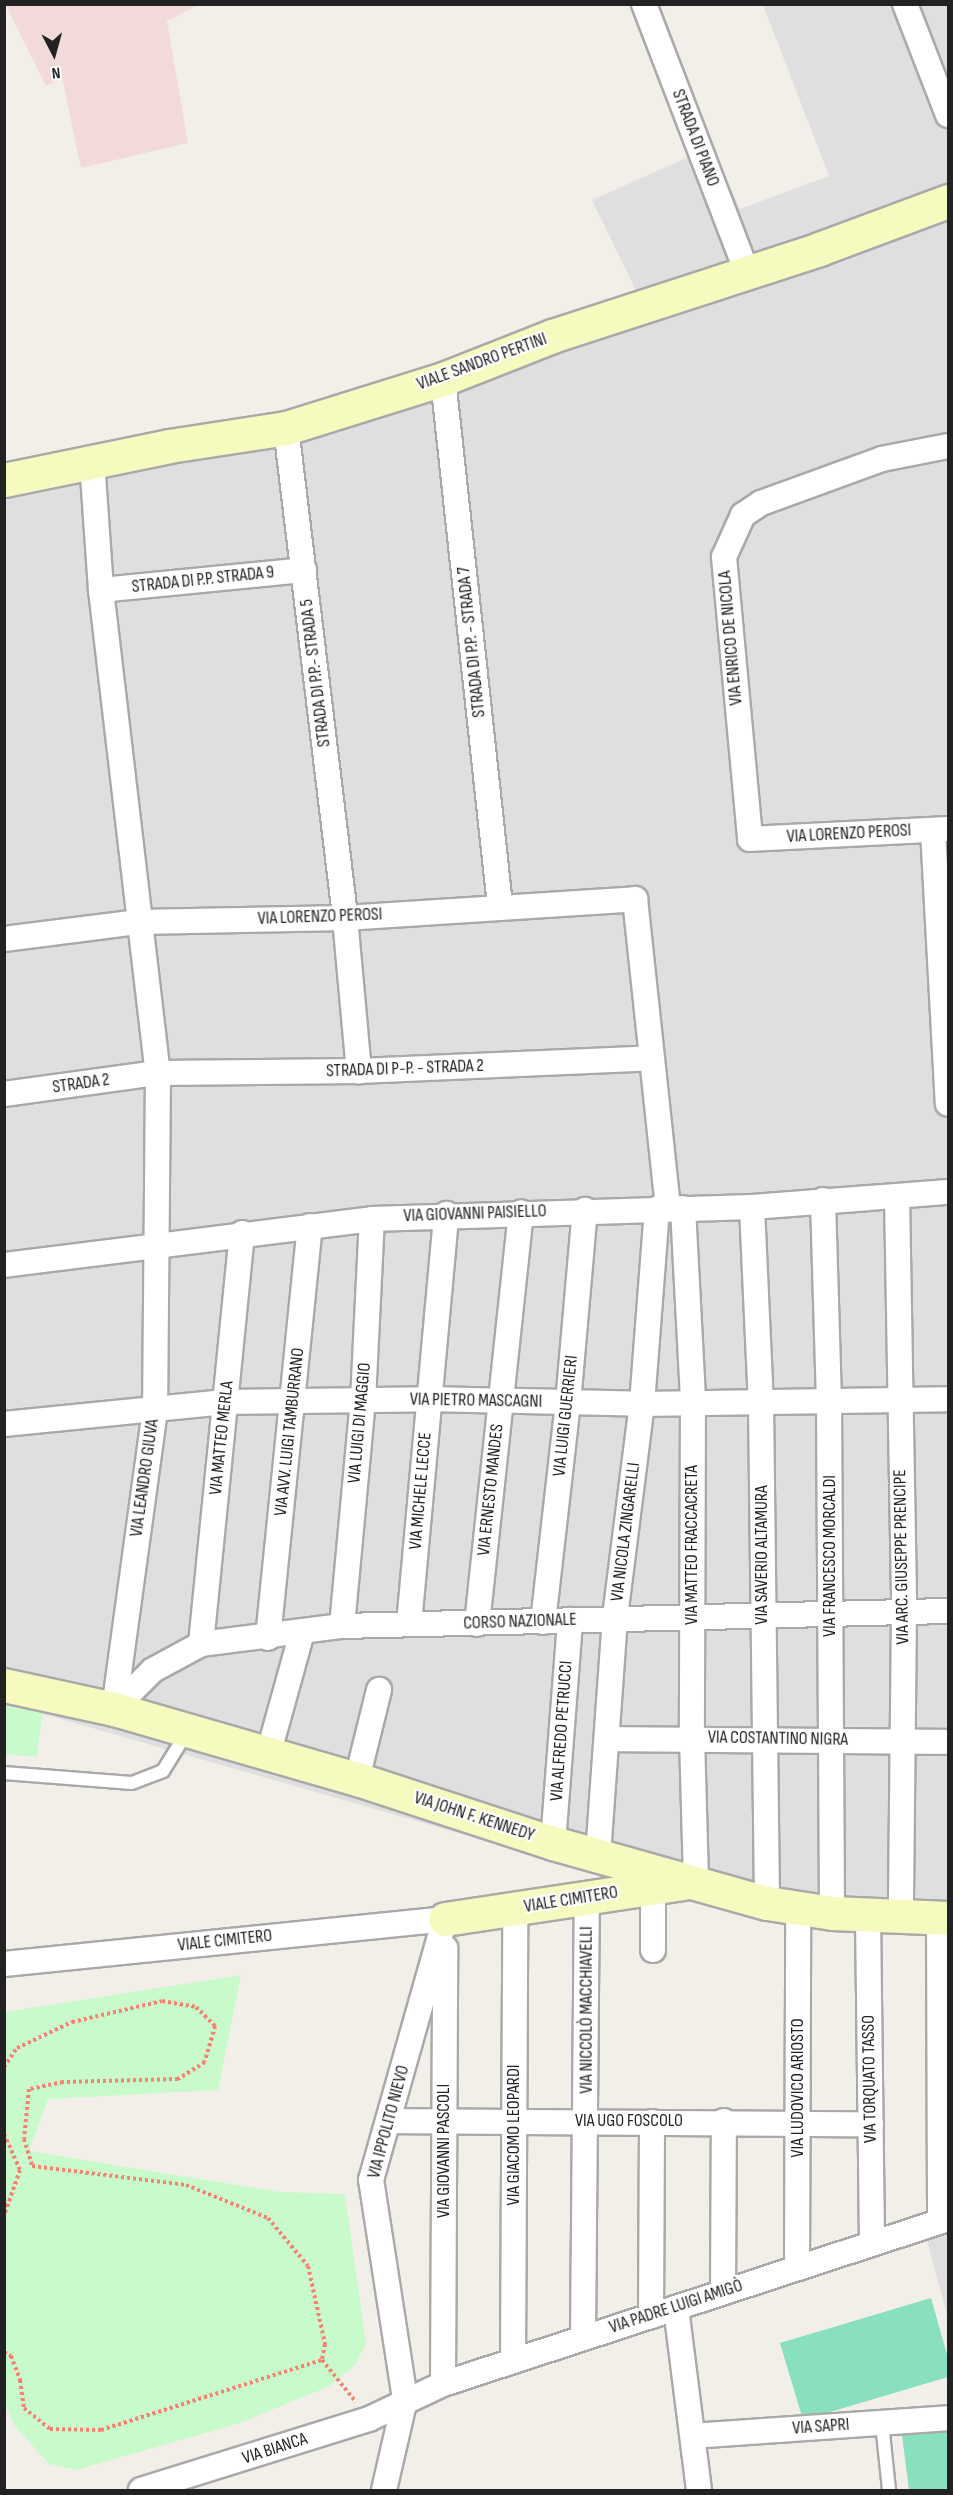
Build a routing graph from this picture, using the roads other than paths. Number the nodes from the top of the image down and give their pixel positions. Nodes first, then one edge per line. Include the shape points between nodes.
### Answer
1 (644, 4) edge
2 (905, 4) edge
3 (948, 115) edge
4 (948, 207) edge
5 (747, 272) junction
6 (443, 379) junction
7 (286, 428) junction
8 (948, 446) edge
9 (92, 461) junction
10 (4, 480) edge
11 (304, 570) junction
12 (101, 590) junction
13 (941, 830) edge
14 (750, 839) joint
15 (500, 905) junction
16 (345, 918) junction
17 (139, 922) junction
18 (4, 939) edge
19 (947, 1049) edge
20 (652, 1058) junction
21 (359, 1071) junction
22 (158, 1073) junction
23 (4, 1094) edge
24 (948, 1104) edge
25 (948, 1192) edge
26 (897, 1196) junction
27 (823, 1200) junction
28 (752, 1207) junction
29 (669, 1209) junction
30 (585, 1210) junction
31 (521, 1212) junction
32 (446, 1215) junction
33 (372, 1219) junction
34 (310, 1226) junction
35 (242, 1233) junction
36 (158, 1245) junction
37 (4, 1265) edge
38 (429, 1399) junction
39 (948, 1399) edge
40 (294, 1401) junction
41 (363, 1401) junction
42 (501, 1401) junction
43 (900, 1401) junction
44 (225, 1402) junction
45 (693, 1402) junction
46 (829, 1402) junction
47 (568, 1403) junction
48 (761, 1403) junction
49 (633, 1404) junction
50 (155, 1410) junction
51 (6, 1431) edge
52 (948, 1611) edge
53 (904, 1612) junction
54 (830, 1616) junction
55 (615, 1617) junction
56 (762, 1617) junction
57 (692, 1618) junction
58 (570, 1620) junction
59 (543, 1622) junction
60 (409, 1624) junction
61 (477, 1624) junction
62 (342, 1626) junction
63 (302, 1632) junction
64 (268, 1638) junction
65 (201, 1644) junction
66 (4, 1685) edge
67 (379, 1690) dead end
68 (114, 1709) junction
69 (188, 1731) junction
70 (692, 1737) junction
71 (608, 1739) junction
72 (763, 1739) junction
73 (832, 1741) junction
74 (901, 1742) junction
75 (948, 1742) edge
76 (268, 1755) junction
77 (4, 1773) edge
78 (357, 1779) junction
79 (553, 1843) junction
80 (598, 1855) junction
81 (696, 1881) junction
82 (654, 1887) junction
83 (587, 1897) junction
84 (766, 1903) junction
85 (798, 1908) junction
86 (515, 1909) junction
87 (832, 1913) junction
88 (868, 1916) junction
89 (901, 1918) junction
90 (944, 1918) edge
91 (445, 1919) junction
92 (653, 1950) dead end
93 (4, 1964) edge
94 (944, 2054) edge
95 (388, 2121) junction
96 (444, 2121) junction
97 (514, 2121) junction
98 (586, 2121) junction
99 (724, 2121) junction
100 (652, 2122) junction
101 (798, 2123) junction
102 (871, 2124) junction
103 (944, 2220) edge
104 (872, 2243) junction
105 (797, 2268) junction
106 (723, 2292) junction
107 (676, 2308) junction
108 (651, 2316) junction
109 (583, 2338) junction
110 (513, 2361) junction
111 (443, 2384) junction
112 (405, 2399) junction
113 (948, 2418) edge
114 (882, 2423) junction
115 (693, 2436) junction
116 (141, 2490) edge
117 (384, 2490) edge
118 (699, 2490) edge
119 (889, 2490) edge

1 - 5 street, STRADA DI PIANO
2 - 3 street
4 - 5 street, VIALE SANDRO PERTINI
5 - 6 street, VIALE SANDRO PERTINI via 552,336
6 - 7 street, VIALE SANDRO PERTINI
6 - 15 street, STRADA DI P.P. - STRADA 7
7 - 9 street, VIALE SANDRO PERTINI
7 - 11 street, STRADA DI P.P.- STRADA 5
8 - 14 street, VIA ENRICO DE NICOLA via 882,459 761,503 743,515 731,536 724,557
9 - 10 street, VIALE SANDRO PERTINI
9 - 12 street, VIA LEANDRO GIUVA
11 - 12 street, STRADA DI P.P. STRADA 9
11 - 16 street, STRADA DI P.P.- STRADA 5
12 - 17 street, VIA LEANDRO GIUVA
13 - 14 street, VIA LORENZO PEROSI
13 - 19 street
15 - 16 street, VIA LORENZO PEROSI
15 - 20 street, VIA LORENZO PEROSI via 635,899
16 - 17 street, VIA LORENZO PEROSI
16 - 21 street, STRADA DI P.P.- STRADA 5
17 - 18 street, VIA LORENZO PEROSI
17 - 22 street, VIA LEANDRO GIUVA
19 - 24 street
20 - 21 street, STRADA DI P-P. - STRADA 2
20 - 29 street
21 - 22 street, STRADA DI P-P. - STRADA 2
22 - 23 street, STRADA 2
22 - 36 street, VIA LEANDRO GIUVA
25 - 26 street, VIA GIOVANNI PAISIELLO
26 - 27 street, VIA GIOVANNI PAISIELLO
26 - 43 street, VIA ARC. GIUSEPPE PRENCIPE
27 - 28 street, VIA GIOVANNI PAISIELLO
27 - 46 street, VIA FRANCESCO MORCALDI
28 - 29 street, VIA GIOVANNI PAISIELLO
28 - 48 street, VIA SAVERIO ALTAMURA
29 - 30 street, VIA GIOVANNI PAISIELLO
29 - 45 street, VIA MATTEO FRACCACRETA
29 - 49 street, VIA NICOLA ZINGARELLI
30 - 31 street, VIA GIOVANNI PAISIELLO
30 - 47 street, VIA LUIGI GUERRIERI
31 - 32 street, VIA GIOVANNI PAISIELLO
31 - 42 street, VIA ERNESTO MANDES
32 - 33 street, VIA GIOVANNI PAISIELLO
32 - 38 street, VIA MICHELE LECCE
33 - 34 street, VIA GIOVANNI PAISIELLO
33 - 41 street, VIA LUIGI DI MAGGIO
34 - 35 street, VIA GIOVANNI PAISIELLO
34 - 40 street, VIA AVV. LUIGI TAMBURRANO
35 - 36 street, VIA GIOVANNI PAISIELLO
35 - 44 street, VIA MATTEO MERLA
36 - 37 street, VIA GIOVANNI PAISIELLO
36 - 50 street, VIA LEANDRO GIUVA
38 - 41 street, VIA PIETRO MASCAGNI
38 - 42 street, VIA PIETRO MASCAGNI
38 - 60 street, VIA MICHELE LECCE
39 - 43 street, VIA PIETRO MASCAGNI
40 - 41 street, VIA PIETRO MASCAGNI
40 - 44 street, VIA PIETRO MASCAGNI
40 - 64 street, VIA AVV. LUIGI TAMBURRANO
41 - 62 street, VIA LUIGI DI MAGGIO
42 - 47 street, VIA PIETRO MASCAGNI
42 - 61 street, VIA ERNESTO MANDES
43 - 46 street, VIA PIETRO MASCAGNI
43 - 53 street, VIA ARC. GIUSEPPE PRENCIPE
44 - 50 street, VIA PIETRO MASCAGNI
44 - 65 street, VIA MATTEO MERLA
45 - 48 street, VIA PIETRO MASCAGNI
45 - 49 street, VIA PIETRO MASCAGNI
45 - 57 street, VIA MATTEO FRACCACRETA
46 - 48 street, VIA PIETRO MASCAGNI
46 - 54 street, VIA FRANCESCO MORCALDI
47 - 49 street, VIA PIETRO MASCAGNI
47 - 59 street, VIA LUIGI GUERRIERI
48 - 56 street, VIA SAVERIO ALTAMURA
49 - 55 street, VIA NICOLA ZINGARELLI
50 - 51 street, VIA PIETRO MASCAGNI
50 - 68 street, VIA LEANDRO GIUVA
52 - 53 street, CORSO NAZIONALE
53 - 54 street, CORSO NAZIONALE
53 - 74 street, VIA ARC. GIUSEPPE PRENCIPE
54 - 56 street, CORSO NAZIONALE
54 - 73 street, VIA FRANCESCO MORCALDI
55 - 57 street, CORSO NAZIONALE
55 - 58 street, CORSO NAZIONALE
55 - 71 street, VIA NICOLA ZINGARELLI
56 - 57 street, CORSO NAZIONALE
56 - 72 street, VIA SAVERIO ALTAMURA
57 - 70 street, VIA MATTEO FRACCACRETA
58 - 59 street, CORSO NAZIONALE
58 - 79 street, VIA ALFREDO PETRUCCI
59 - 61 street, CORSO NAZIONALE
60 - 61 street, CORSO NAZIONALE
60 - 62 street, CORSO NAZIONALE
62 - 63 street, CORSO NAZIONALE
63 - 64 street, CORSO NAZIONALE
63 - 76 street
64 - 65 street, CORSO NAZIONALE
65 - 68 street, CORSO NAZIONALE via 153,1670
66 - 68 street, VIA JOHN F. KENNEDY
67 - 78 street
68 - 69 street, VIA JOHN F. KENNEDY
69 - 76 street, VIA JOHN F. KENNEDY
69 - 77 lane via 163,1771 132,1783
70 - 71 street, VIA COSTANTINO NIGRA
70 - 72 street, VIA COSTANTINO NIGRA
70 - 81 street, VIA MATTEO FRACCACRETA
71 - 80 street, VIA NICOLA ZINGARELLI
72 - 73 street, VIA COSTANTINO NIGRA
72 - 84 street, VIA SAVERIO ALTAMURA
73 - 74 street, VIA COSTANTINO NIGRA
73 - 87 street, VIA FRANCESCO MORCALDI
74 - 75 street, VIA COSTANTINO NIGRA
74 - 89 street, VIA ARC. GIUSEPPE PRENCIPE
76 - 78 street, VIA JOHN F. KENNEDY
78 - 79 street, VIA JOHN F. KENNEDY
79 - 80 street, VIA JOHN F. KENNEDY
80 - 81 street, VIA JOHN F. KENNEDY
81 - 82 street, VIALE CIMITERO
81 - 84 street, VIA JOHN F. KENNEDY
82 - 83 street, VIALE CIMITERO
82 - 92 street
83 - 86 street, VIALE CIMITERO
83 - 98 street, VIA NICCOLÒ MACCHIAVELLI
84 - 85 street, VIA JOHN F. KENNEDY
85 - 87 street, VIA JOHN F. KENNEDY
85 - 101 street, VIA LUDOVICO ARIOSTO
86 - 91 street, VIALE CIMITERO
86 - 97 street, VIA GIACOMO LEOPARDI
87 - 88 street, VIA JOHN F. KENNEDY
88 - 89 street, VIA JOHN F. KENNEDY
88 - 102 street, VIA TORQUATO TASSO
89 - 90 street, VIA JOHN F. KENNEDY
90 - 94 street
91 - 93 street, VIALE CIMITERO
91 - 95 street, VIA IPPOLITO NIEVO
91 - 96 street, VIA GIOVANNI PASCOLI
94 - 103 street
95 - 96 street, VIA UGO FOSCOLO
95 - 112 street, VIA IPPOLITO NIEVO via 371,2180
96 - 97 street, VIA UGO FOSCOLO
96 - 111 street, VIA GIOVANNI PASCOLI
97 - 98 street, VIA UGO FOSCOLO
97 - 110 street, VIA GIACOMO LEOPARDI
98 - 100 street, VIA UGO FOSCOLO
98 - 109 street, VIA NICCOLÒ MACCHIAVELLI
99 - 100 street, VIA UGO FOSCOLO
99 - 101 street, VIA UGO FOSCOLO
99 - 106 street
100 - 108 street
101 - 102 street, VIA UGO FOSCOLO
101 - 105 street, VIA LUDOVICO ARIOSTO
102 - 104 street, VIA TORQUATO TASSO
103 - 104 street, VIA PADRE LUIGI AMIGÒ
104 - 105 street, VIA PADRE LUIGI AMIGÒ
105 - 106 street, VIA PADRE LUIGI AMIGÒ
106 - 107 street, VIA PADRE LUIGI AMIGÒ
107 - 108 street, VIA PADRE LUIGI AMIGÒ
107 - 115 street
108 - 109 street, VIA PADRE LUIGI AMIGÒ
109 - 110 street, VIA PADRE LUIGI AMIGÒ
110 - 111 street, VIA PADRE LUIGI AMIGÒ
111 - 112 street, VIA PADRE LUIGI AMIGÒ
112 - 116 street, VIA BIANCA via 369,2419
112 - 117 street
113 - 114 street, VIA SAPRI
114 - 115 street, VIA SAPRI
114 - 119 lane
115 - 118 street

